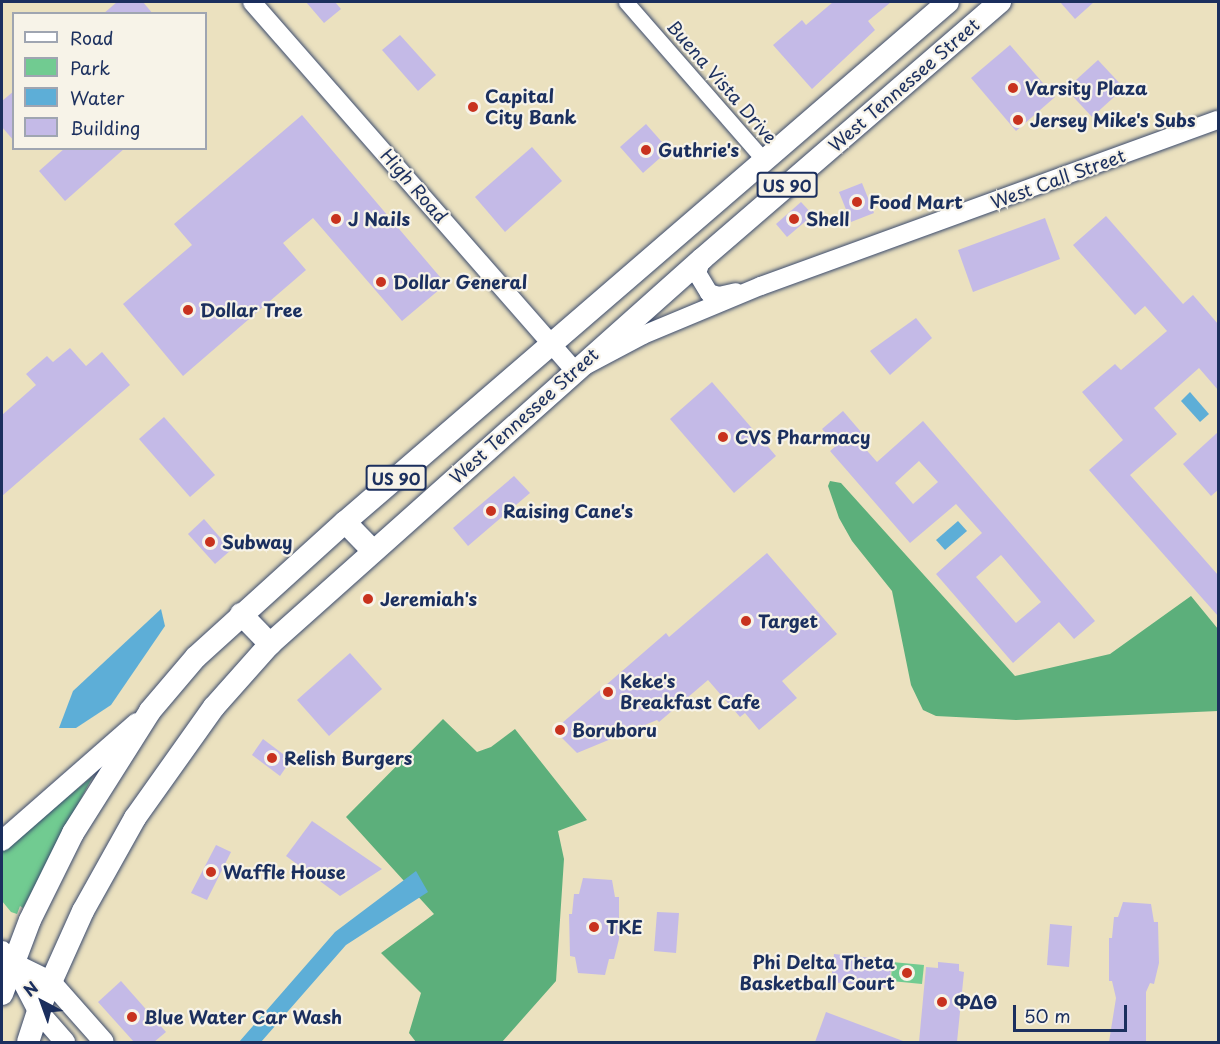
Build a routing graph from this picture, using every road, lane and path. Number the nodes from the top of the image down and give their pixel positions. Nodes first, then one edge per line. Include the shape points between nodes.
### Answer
1 (252, 2) edge
2 (626, 2) edge
3 (948, 2) edge
4 (1000, 2) edge
5 (1218, 120) edge
6 (765, 160) junction
7 (702, 259) junction
8 (761, 286) junction
9 (551, 343) junction
10 (575, 371) junction
11 (345, 522) junction
12 (373, 551) junction
13 (241, 614) junction
14 (270, 644) junction
15 (150, 711) junction
16 (2, 841) edge
17 (7, 957) edge
18 (50, 981) junction
19 (2, 994) edge
20 (38, 1011) junction
21 (28, 1042) edge
22 (65, 1042) edge
23 (104, 1042) edge

1 - 9 street, High Road
2 - 6 street, Buena Vista Drive
3 - 6 main road, West Tennessee Street / US 90
4 - 7 main road, West Tennessee Street / US 90
5 - 8 street, West Call Street
6 - 9 main road, West Tennessee Street / US 90
7 - 8 street, West Call Street via 698,273 709,293 719,296
7 - 10 main road, West Tennessee Street / US 90
8 - 10 street, West Call Street via 643,335
9 - 10 street, High Road
9 - 11 main road, West Tennessee Street / US 90
10 - 12 main road, West Tennessee Street / US 90
11 - 12 main road
11 - 13 main road, West Tennessee Street / US 90
12 - 14 main road, West Tennessee Street / US 90
13 - 14 main road
13 - 15 main road, West Tennessee Street / US 90 via 196,657
14 - 18 main road, West Tennessee Street / US 90 via 214,707 135,818 82,911
15 - 16 main road
15 - 17 main road, West Tennessee Street / US 90 via 73,833
17 - 18 main road
17 - 19 main road, West Tennessee Street / US 90
17 - 20 main road
18 - 20 main road, West Tennessee Street / US 90
18 - 23 main road
20 - 21 main road, West Tennessee Street / US 90
20 - 22 main road

